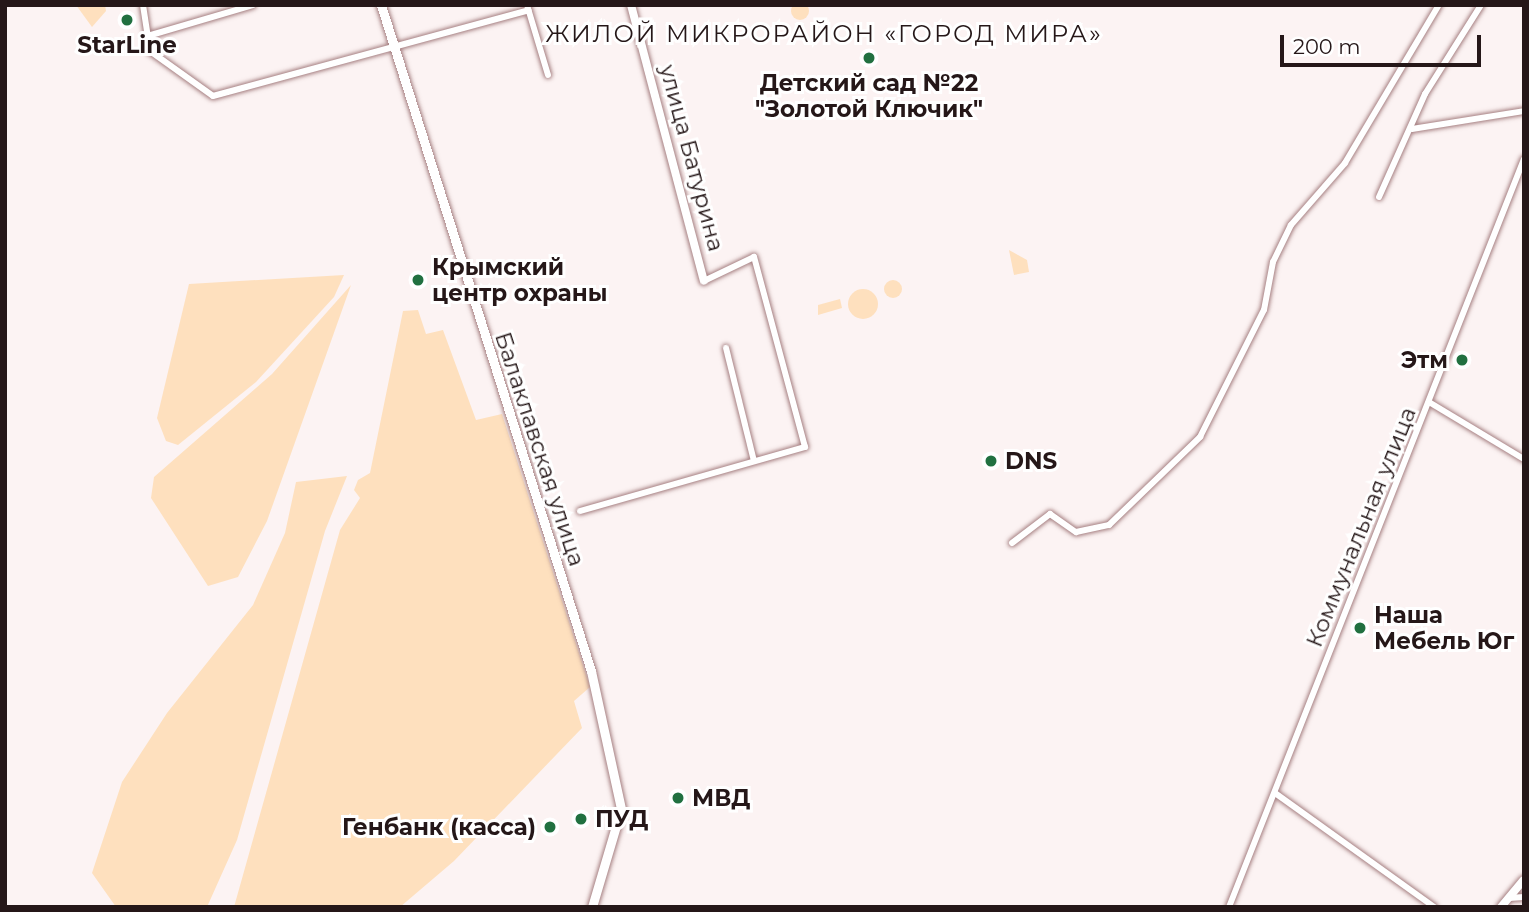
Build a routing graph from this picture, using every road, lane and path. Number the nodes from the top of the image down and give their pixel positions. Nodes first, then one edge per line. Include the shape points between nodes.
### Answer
1 (143, 5) edge
2 (253, 5) edge
3 (381, 5) edge
4 (631, 5) edge
5 (1439, 5) edge
6 (1480, 5) edge
7 (528, 8) edge
8 (151, 35) junction
9 (393, 46) junction
10 (548, 75) dead end
11 (1524, 111) edge
12 (1412, 129) junction
13 (1524, 159) edge
14 (1378, 197) dead end
15 (704, 281) joint
16 (726, 348) dead end
17 (1429, 402) junction
18 (1524, 460) edge
19 (754, 461) junction
20 (580, 511) dead end
21 (1012, 543) dead end
22 (1275, 793) junction
23 (1524, 880) edge
24 (1524, 897) edge
25 (1509, 898) junction
26 (592, 907) edge
27 (1228, 907) edge
28 (1434, 907) edge
29 (1501, 907) edge

1 - 8 street
2 - 8 street
3 - 9 main road, Балаклавская улица
4 - 15 street, улица Батурина
5 - 21 street via 1345,163 1291,225 1273,262 1264,310 1200,437 1109,526 1076,531 1050,514
6 - 12 street via 1425,94
7 - 9 street
7 - 10 street
8 - 9 street via 150,51 213,96
9 - 26 main road, Балаклавская улица via 591,671 621,809
11 - 12 street
12 - 14 street
13 - 17 street, Коммунальная улица
15 - 19 street via 754,257 805,447
16 - 19 street
17 - 18 street
17 - 22 street, Коммунальная улица
19 - 20 street
22 - 27 street, Коммунальная улица
22 - 28 street
23 - 25 street
24 - 25 street
25 - 29 street

